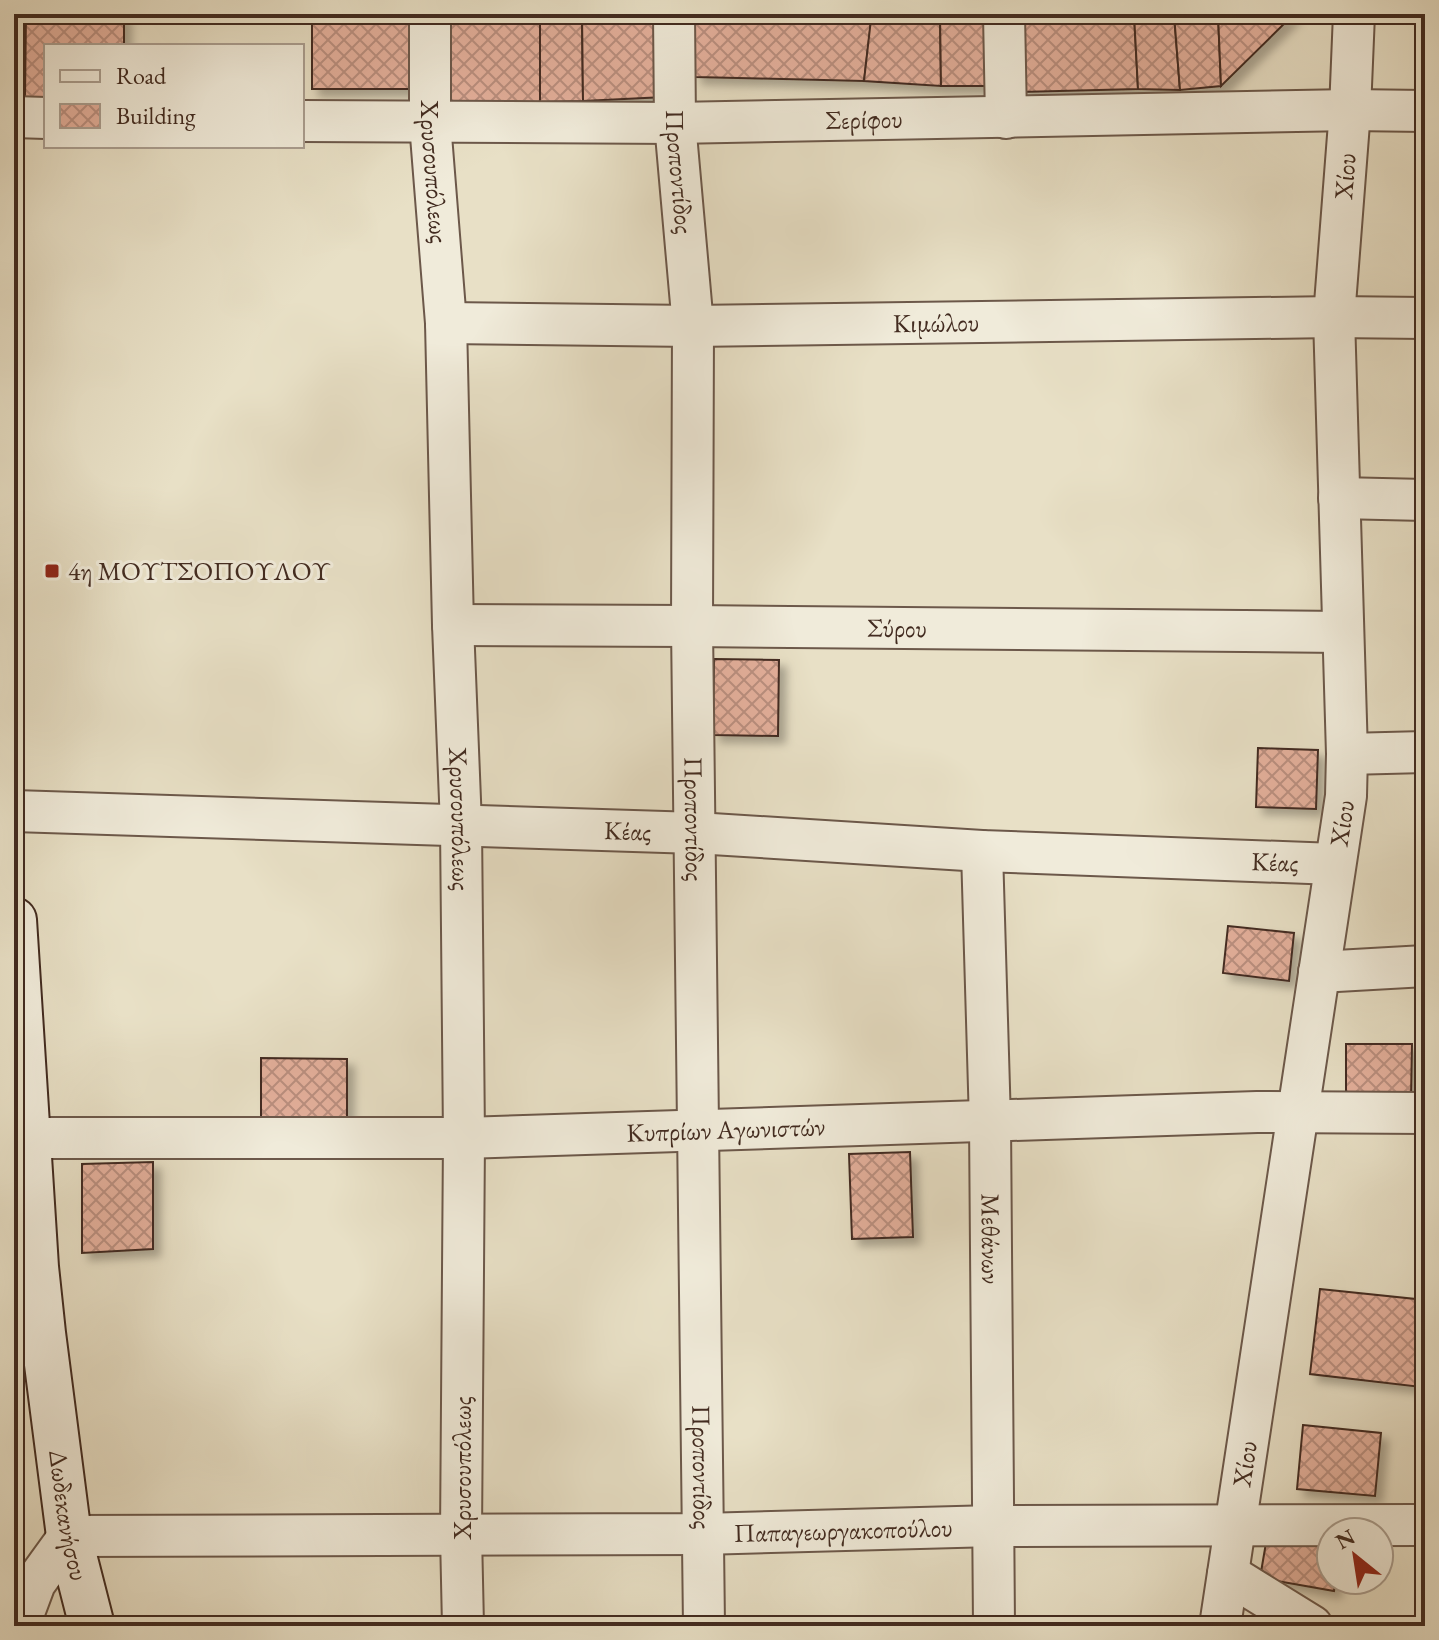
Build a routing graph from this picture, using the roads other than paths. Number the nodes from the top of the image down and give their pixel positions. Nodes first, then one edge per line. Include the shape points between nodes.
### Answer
1 (430, 14) edge
2 (674, 14) edge
3 (1004, 14) edge
4 (1354, 14) edge
5 (1350, 110) junction
6 (1425, 111) edge
7 (14, 117) edge
8 (44, 118) edge
9 (1006, 118) junction
10 (304, 121) edge
11 (430, 123) junction
12 (675, 123) junction
13 (1334, 317) junction
14 (1425, 318) edge
15 (446, 323) junction
16 (693, 326) junction
17 (1339, 498) junction
18 (1425, 500) edge
19 (453, 625) junction
20 (692, 626) junction
21 (1342, 632) junction
22 (1425, 752) edge
23 (1347, 754) junction
24 (14, 811) edge
25 (461, 825) junction
26 (696, 833) junction
27 (982, 851) junction
28 (1335, 864) junction
29 (14, 920) edge
30 (1425, 966) edge
31 (1319, 972) junction
32 (1297, 1113) junction
33 (1425, 1113) edge
34 (990, 1122) junction
35 (699, 1130) junction
36 (28, 1138) junction
37 (464, 1138) junction
38 (33, 1398) edge
39 (1235, 1525) junction
40 (1425, 1525) edge
41 (994, 1526) junction
42 (702, 1534) junction
43 (461, 1535) junction
44 (69, 1536) junction
45 (1228, 1574) junction
46 (19, 1626) edge
47 (92, 1626) edge
48 (463, 1626) edge
49 (704, 1626) edge
50 (994, 1626) edge
51 (1220, 1626) edge
52 (1312, 1626) edge

1 - 11 street, Χρυσουπόλεως
2 - 12 street, Προποντίδος
3 - 9 street
4 - 5 street, Χίου
5 - 6 street, Σερίφου
5 - 9 street, Σερίφου
5 - 13 street, Χίου
7 - 8 street
9 - 12 street, Σερίφου
10 - 11 street, Σερίφου
11 - 12 street, Σερίφου
11 - 15 street, Χρυσουπόλεως
12 - 16 street, Προποντίδος
13 - 14 street, Κιμώλου
13 - 16 street, Κιμώλου
13 - 17 street, Χίου
15 - 16 street, Κιμώλου
15 - 19 street, Χρυσουπόλεως
16 - 20 street, Προποντίδος
17 - 18 street
17 - 21 street, Χίου
19 - 20 street, Σύρου
19 - 25 street, Χρυσουπόλεως
20 - 21 street, Σύρου
20 - 26 street, Προποντίδος
21 - 23 street, Χίου
22 - 23 street
23 - 28 street, Χίου
24 - 25 street, Κέας
25 - 26 street, Κέας
25 - 37 street, Χρυσουπόλεως
26 - 27 street, Κέας
26 - 35 street, Προποντίδος
27 - 28 street, Κέας
27 - 34 street, Μεθάνων
28 - 31 street, Χίου
29 - 36 street, Δωδεκανήσου
30 - 31 street
31 - 32 street, Χίου
32 - 33 street, Κυπρίων Αγωνιστών
32 - 34 street, Κυπρίων Αγωνιστών
32 - 39 street, Χίου
34 - 35 street, Κυπρίων Αγωνιστών
34 - 41 street, Μεθάνων
35 - 37 street, Κυπρίων Αγωνιστών
35 - 42 street, Προποντίδος
36 - 37 street, Κυπρίων Αγωνιστών
36 - 38 street, Δωδεκανήσου via 36,1267
37 - 43 street, Χρυσουπόλεως
38 - 44 street, Δωδεκανήσου
39 - 40 street, Παπαγεωργακοπούλου
39 - 41 street, Παπαγεωργακοπούλου
39 - 45 street, Χίου
41 - 42 street, Παπαγεωργακοπούλου
41 - 50 street, Μεθάνων
42 - 43 street, Παπαγεωργακοπούλου
42 - 49 street, Προποντίδος
43 - 44 street, Παπαγεωργακοπούλου
43 - 48 street, Χρυσουπόλεως
44 - 46 street via 35,1583
44 - 47 street, Δωδεκανήσου
45 - 51 street, Χίου
45 - 52 street

